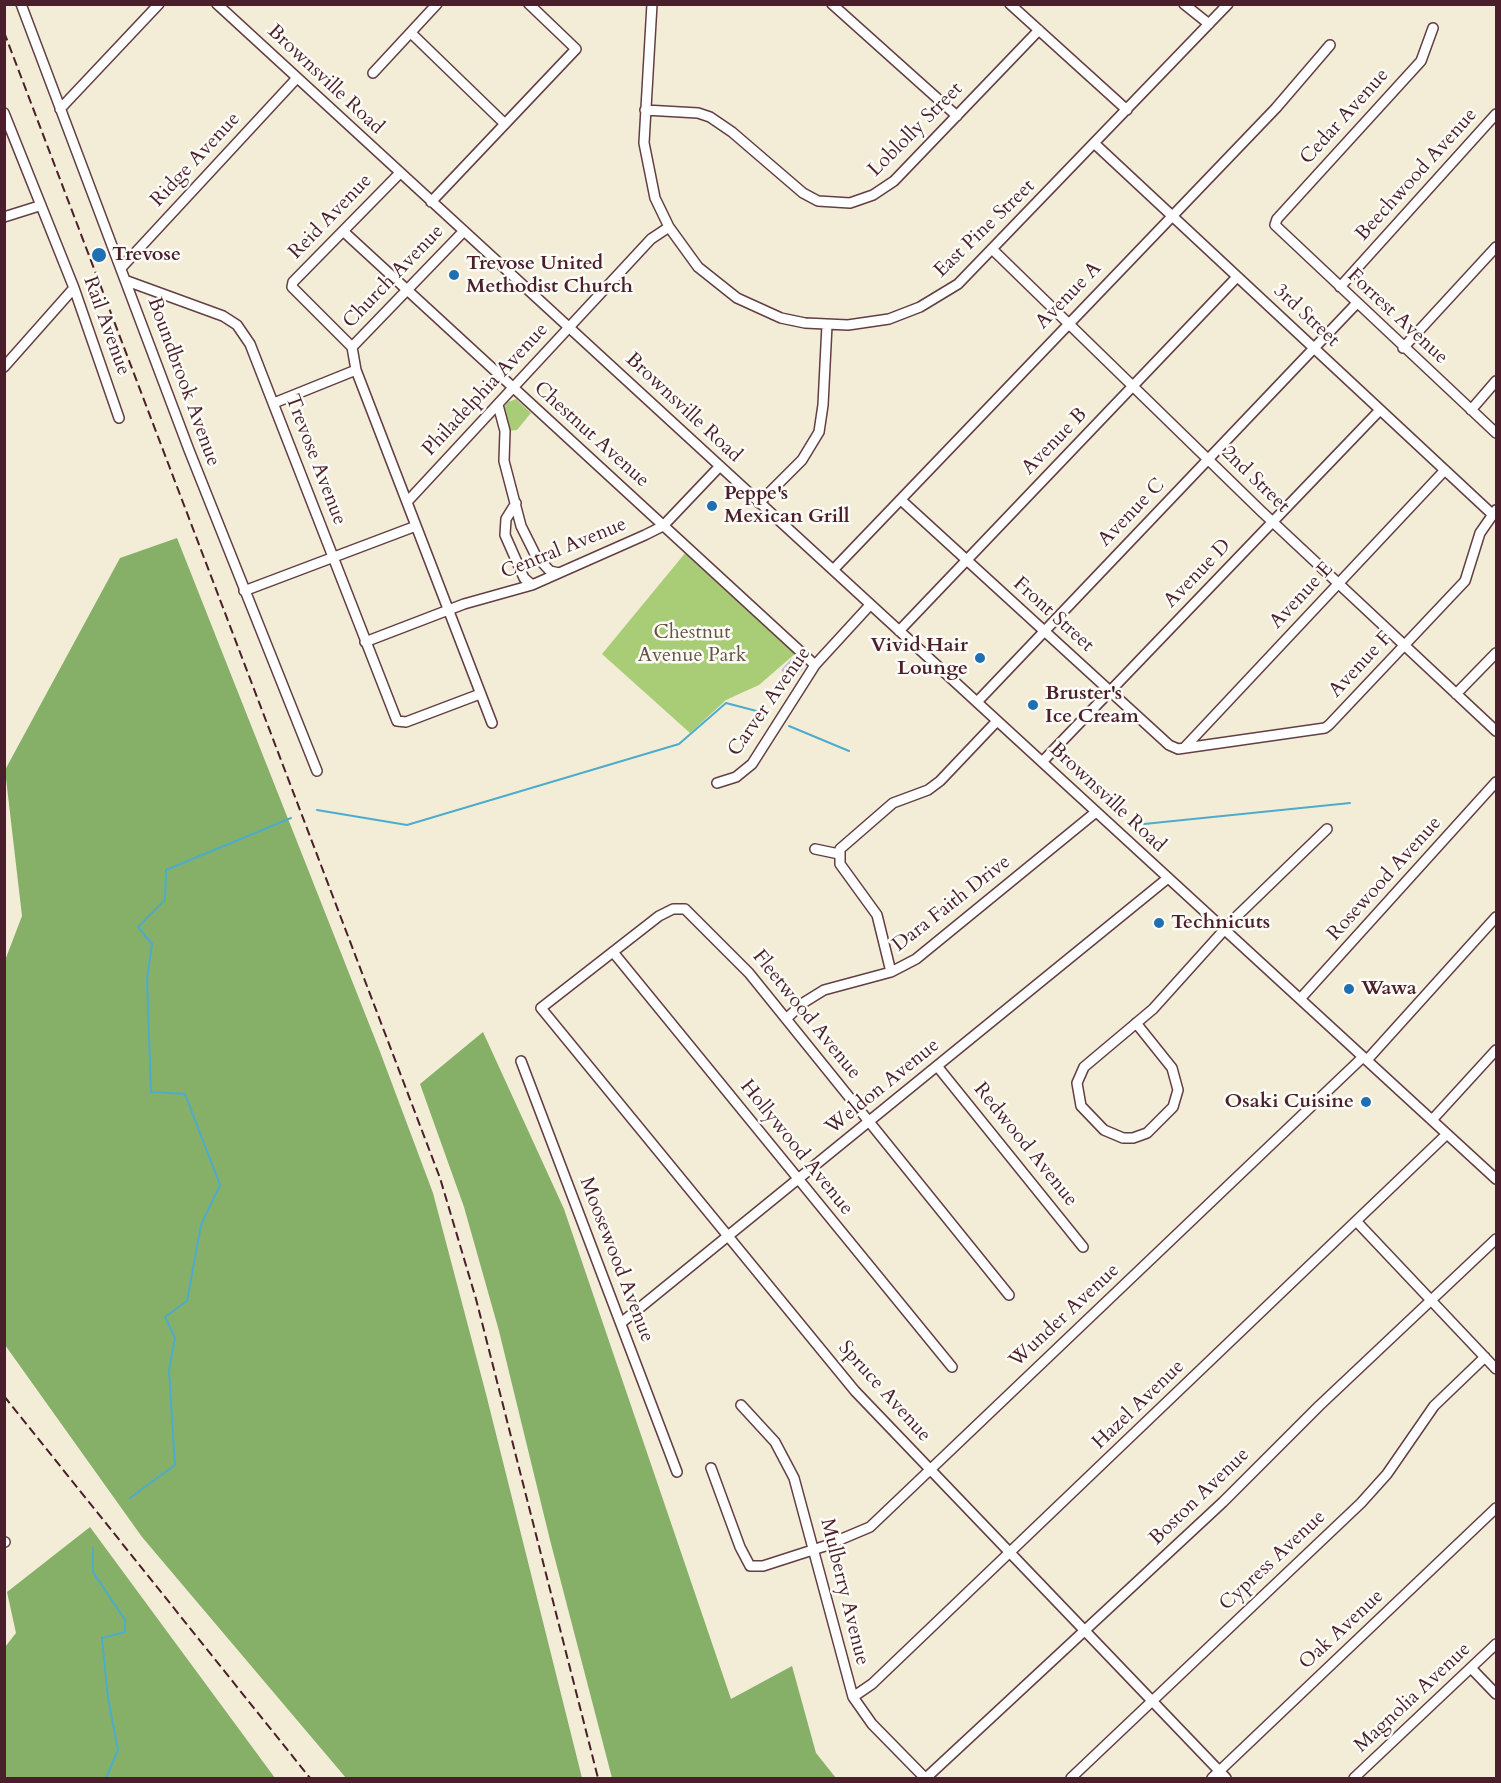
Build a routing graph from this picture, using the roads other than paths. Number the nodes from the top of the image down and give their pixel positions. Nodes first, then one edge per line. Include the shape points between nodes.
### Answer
1 (21, 4) edge
2 (159, 4) edge
3 (217, 4) edge
4 (437, 4) edge
5 (529, 4) edge
6 (652, 4) edge
7 (832, 4) edge
8 (1010, 4) edge
9 (1184, 4) edge
10 (1228, 4) edge
11 (1209, 24) junction
12 (1433, 28) dead end
13 (1039, 30) junction
14 (411, 33) junction
15 (1330, 45) dead end
16 (373, 73) dead end
17 (297, 78) junction
18 (60, 109) junction
19 (645, 110) junction
20 (1127, 110) junction
21 (4, 112) edge
22 (1497, 114) edge
23 (957, 116) junction
24 (505, 124) junction
25 (1095, 144) junction
26 (399, 174) junction
27 (431, 202) junction
28 (39, 206) junction
29 (1172, 214) junction
30 (4, 217) edge
31 (1275, 225) joint
32 (669, 227) junction
33 (343, 231) junction
34 (463, 232) junction
35 (1497, 247) edge
36 (993, 250) junction
37 (122, 267) junction
38 (1237, 277) junction
39 (127, 281) junction
40 (1340, 287) junction
41 (74, 288) junction
42 (407, 291) junction
43 (1357, 303) junction
44 (827, 325) junction
45 (1066, 325) junction
46 (569, 328) junction
47 (352, 347) junction
48 (1314, 348) junction
49 (1403, 348) junction
50 (4, 367) edge
51 (356, 370) junction
52 (1497, 381) edge
53 (1132, 386) junction
54 (513, 389) junction
55 (274, 403) junction
56 (498, 405) junction
57 (1380, 410) junction
58 (1471, 410) junction
59 (119, 418) dead end
60 (1497, 433) edge
61 (1208, 459) junction
62 (720, 466) junction
63 (1445, 470) junction
64 (901, 500) junction
65 (407, 502) junction
66 (516, 503) junction
67 (759, 503) junction
68 (1494, 512) edge
69 (1272, 522) junction
70 (416, 526) junction
71 (663, 526) junction
72 (333, 558) junction
73 (966, 561) junction
74 (833, 570) junction
75 (559, 573) junction
76 (1339, 583) junction
77 (532, 585) junction
78 (244, 591) junction
79 (870, 605) junction
80 (448, 610) junction
81 (900, 631) junction
82 (1042, 631) junction
83 (365, 642) junction
84 (1404, 645) junction
85 (1497, 653) edge
86 (815, 666) junction
87 (1111, 690) junction
88 (480, 693) junction
89 (1456, 694) junction
90 (977, 702) junction
91 (997, 721) junction
92 (492, 723) dead end
93 (1497, 731) edge
94 (1185, 747) junction
95 (1042, 762) junction
96 (317, 771) dead end
97 (1497, 782) edge
98 (717, 783) dead end
99 (1096, 812) junction
100 (1327, 829) dead end
101 (814, 849) dead end
102 (839, 854) junction
103 (1168, 878) junction
104 (1497, 917) edge
105 (1224, 930) junction
106 (613, 952) junction
107 (891, 972) junction
108 (1300, 999) junction
109 (786, 1019) junction
110 (1136, 1023) junction
111 (1497, 1050) edge
112 (1365, 1059) junction
113 (520, 1062) dead end
114 (937, 1066) junction
115 (1432, 1120) junction
116 (869, 1122) junction
117 (1447, 1134) junction
118 (798, 1179) junction
119 (1497, 1179) edge
120 (1357, 1222) junction
121 (728, 1236) junction
122 (1497, 1239) edge
123 (1083, 1247) dead end
124 (1009, 1295) dead end
125 (1432, 1300) junction
126 (621, 1323) junction
127 (1485, 1357) junction
128 (952, 1367) dead end
129 (1497, 1369) edge
130 (741, 1405) dead end
131 (711, 1468) dead end
132 (931, 1470) junction
133 (677, 1472) dead end
134 (1497, 1508) edge
135 (815, 1550) junction
136 (1010, 1551) junction
137 (1084, 1630) junction
138 (1497, 1644) edge
139 (1471, 1668) junction
140 (1497, 1694) edge
141 (853, 1697) junction
142 (1153, 1701) junction
143 (1223, 1775) edge
144 (925, 1779) edge
145 (1071, 1779) edge
146 (1212, 1779) edge
147 (1354, 1779) edge

1 - 18 street, Boundbrook Avenue
2 - 18 street
3 - 17 street, Brownsville Road
4 - 14 street
5 - 24 street via 576,49
6 - 19 street, East Pine Street
7 - 23 street
8 - 13 street
9 - 11 street
10 - 11 street, East Pine Street
11 - 20 street, East Pine Street
12 - 31 street, Cedar Avenue via 1421,61
13 - 20 street
13 - 23 street, Loblolly Street
14 - 16 street
14 - 24 street
15 - 29 street, Avenue A via 1276,108
17 - 26 street, Brownsville Road
17 - 37 street, Ridge Avenue
18 - 37 street, Boundbrook Avenue
19 - 23 street, Loblolly Street via 710,117 802,194 841,204 884,189
19 - 32 street, East Pine Street via 646,163 655,198
20 - 25 street, East Pine Street
21 - 28 street, Rail Avenue
22 - 40 street, Beechwood Avenue
24 - 27 street
25 - 29 street, 3rd Street
25 - 36 street, East Pine Street
26 - 27 street, Brownsville Road
26 - 33 street, Reid Avenue
27 - 34 street, Brownsville Road
28 - 30 street
28 - 41 street, Rail Avenue
29 - 38 street, 3rd Street
29 - 45 street, Avenue A
31 - 40 street, Forrest Avenue
32 - 44 street, East Pine Street via 698,267 736,298 781,318
32 - 46 street, Philadelphia Avenue via 651,240
33 - 42 street, Chestnut Avenue
33 - 47 street, Reid Avenue via 292,287
34 - 42 street, Church Avenue
34 - 46 street, Brownsville Road
35 - 49 street
36 - 44 street, East Pine Street via 958,284 920,308 870,323
36 - 45 street, 2nd Street
37 - 39 street, Boundbrook Avenue
38 - 48 street, 3rd Street
38 - 53 street, Avenue B
39 - 55 street, Trevose Avenue via 230,320 250,344
39 - 78 street, Boundbrook Avenue
40 - 43 street, Forrest Avenue
41 - 50 street
41 - 59 street, Rail Avenue
42 - 47 street, Church Avenue
42 - 54 street, Chestnut Avenue
43 - 48 street
43 - 49 street, Forrest Avenue
44 - 67 street via 819,432 802,460
45 - 53 street, 2nd Street
45 - 64 street, Avenue A
46 - 54 street, Philadelphia Avenue
46 - 62 street, Brownsville Road
47 - 51 street
48 - 57 street, 3rd Street
48 - 61 street, Avenue C
49 - 58 street, Forrest Avenue
51 - 55 street
51 - 65 street
52 - 58 street
53 - 61 street, 2nd Street
53 - 73 street, Avenue B
54 - 56 street, Philadelphia Avenue
54 - 71 street, Chestnut Avenue
55 - 72 street, Trevose Avenue
56 - 65 street, Philadelphia Avenue
56 - 66 street via 505,431 504,460
57 - 63 street, 3rd Street
57 - 69 street, Avenue D
58 - 60 street, Forrest Avenue
61 - 69 street, 2nd Street
61 - 82 street, Avenue C
62 - 67 street, Brownsville Road
62 - 71 street, Central Avenue
63 - 68 street, 3rd Street
63 - 76 street, Avenue E
64 - 73 street, Front Street
64 - 74 street, Avenue A
65 - 70 street
66 - 75 street via 520,526 530,546 550,572
66 - 77 street via 506,519 505,535 524,578
67 - 74 street, Brownsville Road
68 - 84 street, Avenue F via 1480,533 1465,581
69 - 76 street, 2nd Street
69 - 87 street, Avenue D
70 - 72 street
70 - 80 street
71 - 75 street, Central Avenue
71 - 86 street, Chestnut Avenue
72 - 78 street
72 - 83 street, Trevose Avenue
73 - 81 street, Avenue B
73 - 82 street, Front Street
74 - 79 street, Brownsville Road
75 - 77 street, Central Avenue
76 - 84 street, 2nd Street
76 - 94 street, Avenue E
77 - 80 street, Central Avenue
78 - 96 street, Boundbrook Avenue
79 - 81 street, Brownsville Road
79 - 86 street, Carver Avenue
80 - 83 street, Central Avenue
80 - 88 street
81 - 90 street, Brownsville Road
82 - 87 street, Front Street
82 - 90 street, Avenue C
83 - 88 street, Trevose Avenue via 397,721 406,722
84 - 89 street, 2nd Street
84 - 94 street, Avenue F via 1325,728
85 - 89 street
86 - 98 street, Carver Avenue via 752,764 736,777
87 - 94 street, Front Street via 1168,745
87 - 95 street, Avenue D
88 - 92 street
89 - 93 street, 2nd Street
90 - 91 street, Brownsville Road
91 - 95 street, Brownsville Road
91 - 102 street via 940,781 928,790 893,803 843,845
95 - 99 street, Brownsville Road
97 - 108 street, Rosewood Avenue
99 - 103 street, Brownsville Road
99 - 107 street, Dara Faith Drive via 916,959
100 - 105 street
101 - 102 street
102 - 107 street via 840,864 877,915
103 - 105 street, Brownsville Road
103 - 114 street, Weldon Avenue
104 - 112 street, Wunder Avenue
105 - 108 street, Brownsville Road
105 - 110 street via 1163,999
106 - 109 street, Fleetwood Avenue via 659,916 679,908 689,912 733,954
106 - 118 street, Hollywood Avenue
106 - 121 street, Spruce Avenue via 541,1008
107 - 109 street, Dara Faith Drive via 824,990
108 - 112 street, Brownsville Road
109 - 116 street, Fleetwood Avenue
110 - 110 street via 1089,1062 1077,1083 1078,1099 1085,1113 1108,1133 1123,1138 1147,1132 1173,1107 1178,1090 1172,1068
111 - 115 street
112 - 115 street, Brownsville Road
112 - 132 street, Wunder Avenue
113 - 126 street, Moosewood Avenue
114 - 116 street, Weldon Avenue
114 - 123 street, Redwood Avenue
115 - 117 street, Brownsville Road
116 - 118 street, Weldon Avenue
116 - 124 street, Fleetwood Avenue
117 - 119 street, Brownsville Road
117 - 120 street, Hazel Avenue
118 - 121 street, Weldon Avenue
118 - 128 street, Hollywood Avenue
120 - 125 street
120 - 136 street, Hazel Avenue
121 - 126 street, Weldon Avenue
121 - 132 street, Spruce Avenue via 855,1391
122 - 125 street, Boston Avenue
125 - 127 street
125 - 137 street, Boston Avenue
126 - 133 street, Moosewood Avenue
127 - 129 street
127 - 142 street, Cypress Avenue via 1434,1406 1368,1496
130 - 135 street, Mulberry Avenue via 766,1430 784,1457 801,1498
131 - 135 street, Wunder Avenue via 746,1562 754,1567 768,1565
132 - 135 street, Wunder Avenue via 870,1527
132 - 136 street, Spruce Avenue
134 - 143 street, Oak Avenue
135 - 141 street, Mulberry Avenue
136 - 137 street, Spruce Avenue
136 - 141 street, Hazel Avenue via 872,1684
137 - 142 street, Spruce Avenue
137 - 144 street, Boston Avenue
138 - 139 street, Magnolia Avenue
139 - 140 street
139 - 147 street, Magnolia Avenue
141 - 144 street, Mulberry Avenue via 872,1724
142 - 143 street, Spruce Avenue
142 - 145 street, Cypress Avenue
143 - 146 street, Oak Avenue

